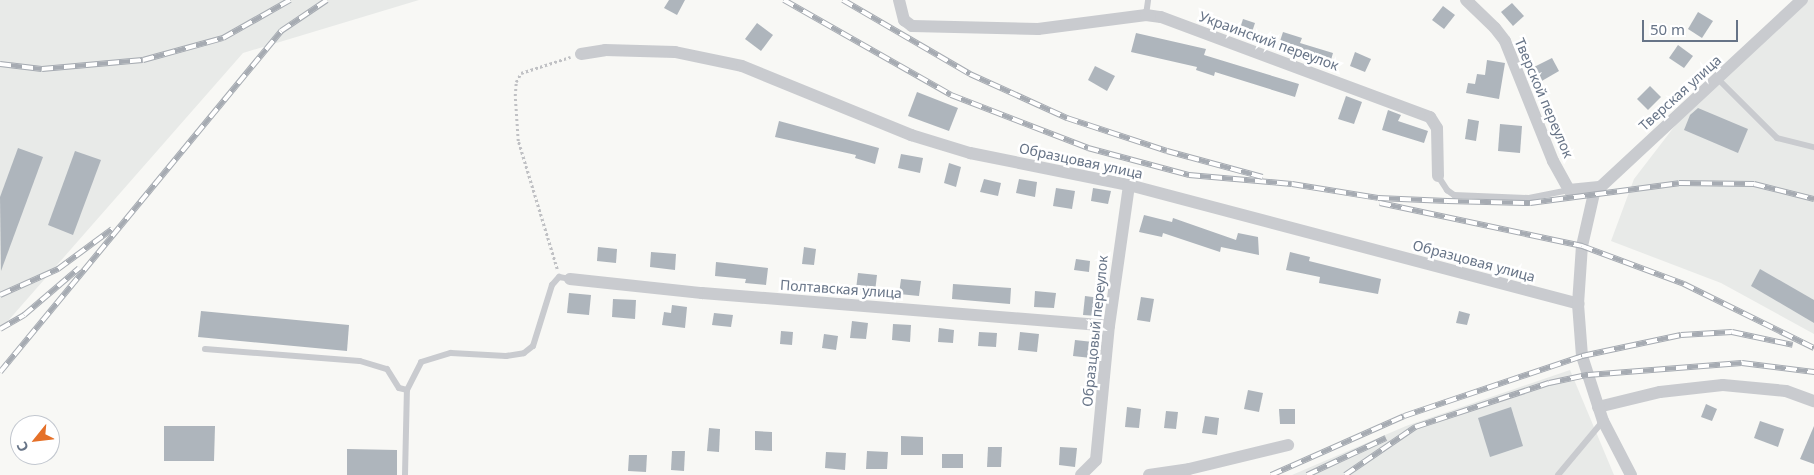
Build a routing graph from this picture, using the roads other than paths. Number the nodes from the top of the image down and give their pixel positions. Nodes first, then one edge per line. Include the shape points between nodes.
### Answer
1 (899, 0) edge
2 (1148, 0) edge
3 (1466, 0) edge
4 (1802, 0) edge
5 (1146, 15) junction
6 (581, 54) road end
7 (1718, 80) junction
8 (1814, 147) edge
9 (1438, 176) joint
10 (1129, 185) junction
11 (1598, 187) junction
12 (1569, 190) junction
13 (565, 278) joint
14 (1578, 304) junction
15 (1110, 326) junction
16 (204, 348) dead end
17 (407, 390) junction
18 (1814, 401) edge
19 (1598, 407) junction
20 (1603, 421) junction
21 (1288, 445) dead end
22 (405, 475) edge
23 (1081, 475) edge
24 (1149, 475) edge
25 (1558, 475) edge
26 (1631, 475) edge

1 - 5 street, Украинский переулок via 904,20 912,26 1038,29
2 - 5 lane
3 - 12 street, Тверской переулок via 1505,41
4 - 7 street, Тверская улица
5 - 9 street, Украинский переулок via 1430,117 1437,128
6 - 10 street, Образцовая улица via 604,50 675,52 742,66 911,136 970,154
7 - 8 lane via 1777,138
7 - 11 street, Тверская улица
9 - 12 lane via 1447,190 1454,194 1528,198
10 - 14 street, Образцовая улица
10 - 15 street, Образцовый переулок
11 - 12 street
11 - 14 street via 1582,246
13 - 15 street, Полтавская улица via 702,293
13 - 17 lane via 552,285 533,346 524,353 433,356 416,368
14 - 19 street via 1582,356
15 - 23 street, Образцовый переулок via 1096,460
16 - 17 lane via 360,361 387,370 399,388
17 - 22 lane
18 - 19 street via 1786,391 1723,385 1660,392
19 - 20 street
20 - 25 lane
20 - 26 street
21 - 24 street via 1189,469

